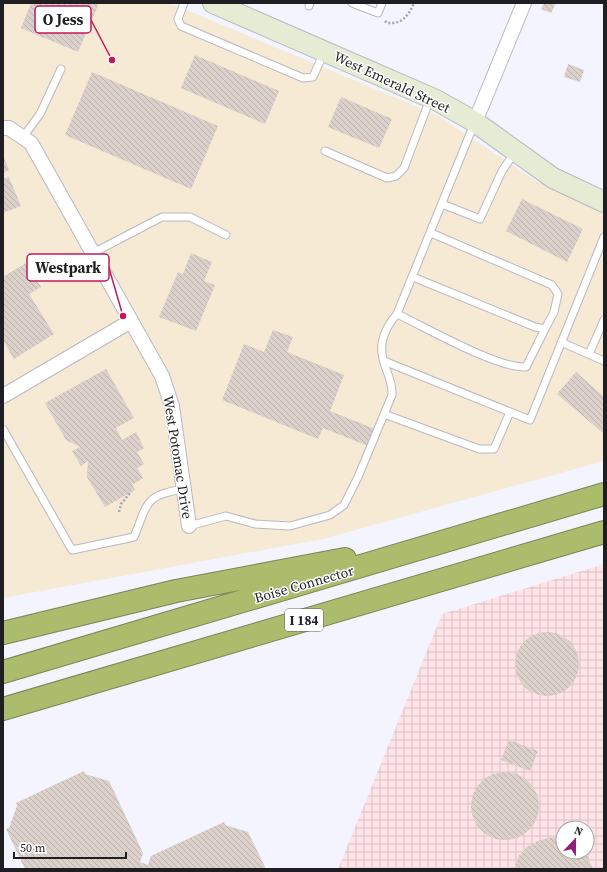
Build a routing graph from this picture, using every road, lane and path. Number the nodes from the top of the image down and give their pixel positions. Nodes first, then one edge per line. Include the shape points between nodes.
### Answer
1 (184, 3) edge
2 (213, 3) edge
3 (352, 3) edge
4 (382, 3) edge
5 (414, 3) edge
6 (524, 3) edge
7 (378, 13) junction
8 (324, 51) junction
9 (61, 69) dead end
10 (430, 97) junction
11 (475, 122) junction
12 (3, 128) edge
13 (23, 137) junction
14 (325, 151) dead end
15 (515, 152) junction
16 (604, 202) edge
17 (442, 204) junction
18 (431, 233) junction
19 (226, 235) dead end
20 (604, 237) edge
21 (93, 253) junction
22 (412, 277) junction
23 (397, 314) junction
24 (604, 320) edge
25 (131, 321) junction
26 (545, 329) junction
27 (561, 342) junction
28 (588, 354) junction
29 (604, 361) edge
30 (384, 362) junction
31 (3, 396) edge
32 (510, 412) junction
33 (384, 414) junction
34 (3, 429) edge
35 (184, 490) junction
36 (130, 493) dead end
37 (604, 494) edge
38 (120, 512) dead end
39 (189, 526) joint
40 (604, 532) edge
41 (478, 533) junction
42 (3, 633) edge
43 (3, 672) edge
44 (3, 709) edge

1 - 8 lane via 178,19 181,26 303,78 313,77
2 - 8 main road, West Emerald Street
3 - 7 lane
4 - 7 lane
5 - 7 path via 403,21 394,24 387,24
6 - 11 street
8 - 10 main road, West Emerald Street
9 - 13 lane via 40,114
10 - 11 main road, West Emerald Street
10 - 14 lane via 404,168 396,176 387,178
11 - 15 main road, West Emerald Street
11 - 17 lane
12 - 13 street, West Potomac Drive via 9,128
13 - 21 street, West Potomac Drive via 31,143
15 - 16 main road, West Emerald Street via 553,178
15 - 17 lane via 502,171 480,219
17 - 18 lane
18 - 22 lane
18 - 26 lane via 552,285 558,294 554,312
19 - 21 lane via 190,217 162,216
20 - 27 lane
21 - 25 street, West Potomac Drive
22 - 23 lane
22 - 26 lane
23 - 26 lane via 490,359 515,368 526,367
23 - 30 lane via 389,322 383,340 381,354
24 - 28 lane
25 - 31 street
25 - 35 street, West Potomac Drive via 162,376 172,406
27 - 28 lane
27 - 32 lane via 530,420
28 - 29 lane
30 - 32 lane
30 - 33 lane via 393,385 392,395
32 - 33 lane via 494,449 479,449
33 - 39 lane via 344,505 330,515 290,526 255,524 226,516
34 - 35 lane via 72,550 134,537 150,500 163,493
35 - 39 street, West Potomac Drive
36 - 38 path via 121,504
37 - 41 highway, Boise Connector / I 184
40 - 44 highway, I 184
41 - 42 highway via 176,591
41 - 43 highway, Boise Connector / I 184

